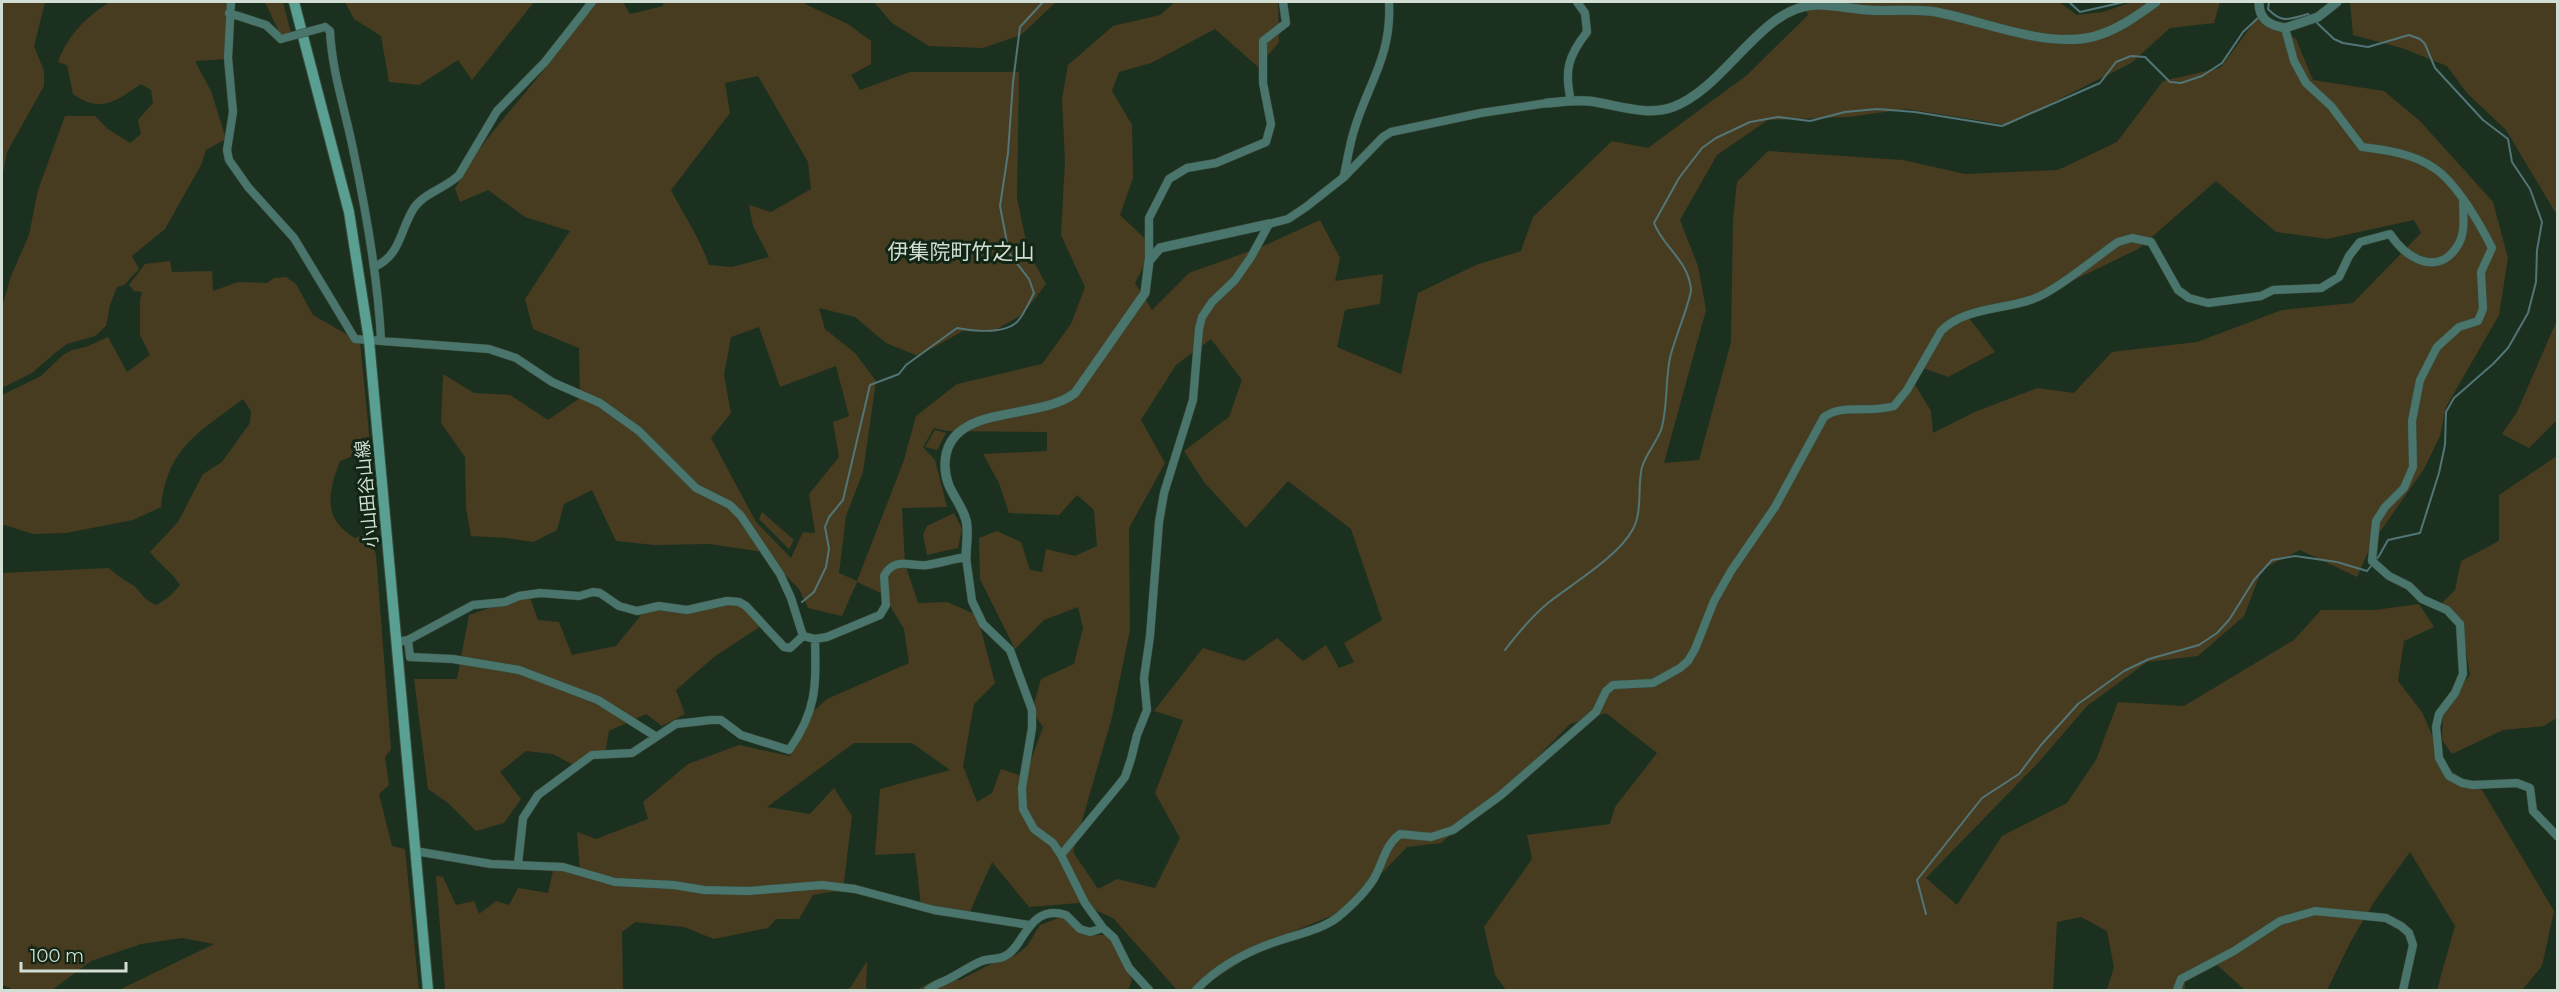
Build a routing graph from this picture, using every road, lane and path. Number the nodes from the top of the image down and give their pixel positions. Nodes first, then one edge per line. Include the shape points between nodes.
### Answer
1 (231, 2) edge
2 (294, 2) edge
3 (592, 2) edge
4 (1283, 2) edge
5 (1389, 2) edge
6 (1577, 2) edge
7 (2156, 2) edge
8 (2259, 2) edge
9 (2337, 2) edge
10 (229, 13) junction
11 (2285, 28) junction
12 (1571, 100) junction
13 (1547, 103) joint
14 (1344, 177) junction
15 (2463, 199) junction
16 (1269, 224) junction
17 (1149, 261) junction
18 (374, 267) junction
19 (375, 340) junction
20 (966, 557) junction
21 (803, 636) junction
22 (815, 639) junction
23 (402, 641) junction
24 (656, 736) junction
25 (2558, 837) edge
26 (415, 851) junction
27 (1061, 855) junction
28 (518, 864) junction
29 (1029, 925) junction
30 (1102, 928) junction
31 (428, 990) edge
32 (928, 990) edge
33 (1149, 990) edge
34 (1196, 990) edge
35 (2177, 990) edge
36 (2403, 990) edge

1 - 10 street
2 - 19 main road, 小山田谷山線 via 349,212
3 - 18 street via 545,62 497,111 459,175 415,207 396,249
4 - 17 street via 1286,23 1263,41 1263,83 1271,124 1266,142 1216,163 1187,168 1169,179 1149,218
5 - 14 street via 1388,43 1353,134
6 - 12 street via 1584,13 1587,32 1573,49 1566,79
7 - 12 street via 2109,31 2069,39 2038,36 1932,11 1818,4 1798,7 1761,32 1699,93 1674,107 1651,110
8 - 11 street via 2260,16
9 - 11 street via 2318,17
10 - 18 street, bridge via 266,25 281,39 325,27 330,31 332,60 353,146
10 - 19 street via 233,112 229,160 294,238 355,339
11 - 15 street via 2294,61 2306,83 2331,106 2362,147 2389,150 2425,162 2437,169
12 - 13 street
13 - 14 street via 1391,132
14 - 16 street via 1288,219
15 - 25 street via 2492,248 2481,272 2483,309 2478,321 2459,327 2437,347 2420,380 2412,420 2413,467 2404,488 2376,522 2374,563 2422,599 2447,610 2460,624 2463,674 2436,726 2439,758 2450,776 2473,785 2517,783 2530,788 2533,811
15 - 34 street via 2464,226 2458,245 2440,260 2416,260 2390,234 2382,235 2360,242 2339,277 2321,288 2273,290 2261,296 2208,303 2178,290 2151,242 2132,238 2118,242 2033,299 1974,312 1948,324 1894,406 1868,411 1841,409 1824,417 1775,507 1714,601 1695,649 1680,668 1653,683 1613,685 1596,711 1476,815 1440,836 1400,834 1391,841 1362,895 1336,918 1252,951 1217,971
16 - 17 street via 1169,245 1160,248
16 - 27 street via 1235,280 1202,316 1192,400 1164,493 1144,678 1146,710 1131,759 1125,777
17 - 20 street via 1145,293 1075,393 1036,410 968,424 950,442 946,479 966,519
18 - 19 street
19 - 21 street via 503,352 622,418 696,488 741,516 780,574
19 - 23 main road, 小山田谷山線
20 - 22 street via 893,566 884,576 886,605 880,615
20 - 27 street via 972,601 983,624 1010,650 1032,710 1023,808 1034,829 1053,843
21 - 22 street
21 - 23 street via 790,648 784,647 739,602 687,610 659,606 628,610 593,592 579,596 540,593 473,605
22 - 24 street via 816,686 811,710 803,731 789,750 741,735 721,720 676,724
23 - 24 street via 410,657 453,659 519,670 598,700
23 - 26 main road, 小山田谷山線
24 - 28 street via 632,753 592,755 538,795 523,818
26 - 28 street via 491,864
26 - 31 main road, 小山田谷山線
27 - 30 street
28 - 29 street via 563,867 615,882 725,891 822,885 855,889 934,910
29 - 30 street via 1049,914 1060,913 1080,929 1090,932
29 - 32 street via 1004,957 981,961
30 - 33 street via 1114,938 1129,968
35 - 36 street via 2181,980 2280,921 2315,911 2386,918 2409,933 2413,945

